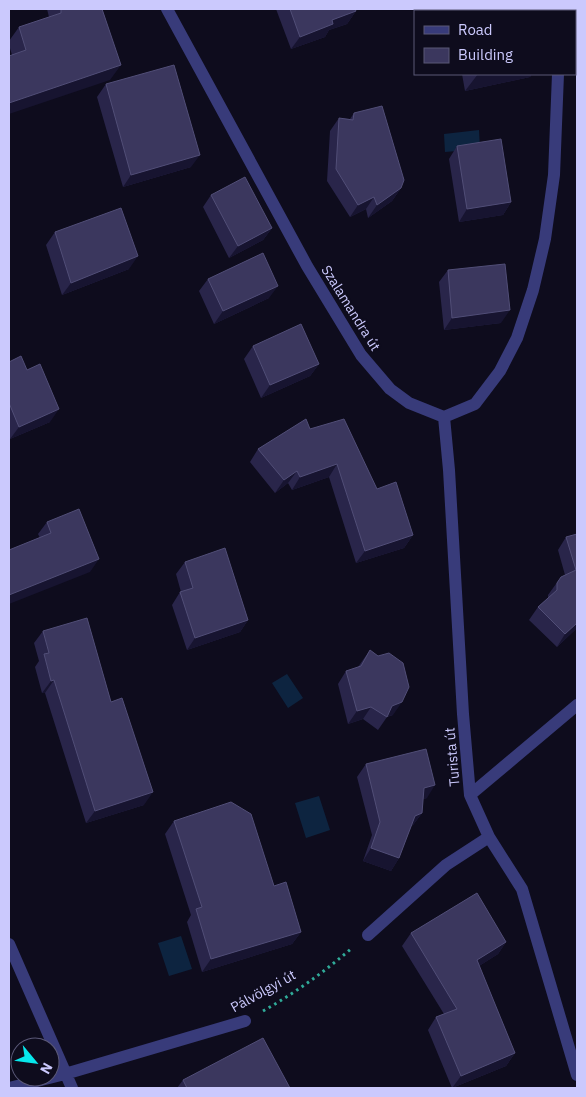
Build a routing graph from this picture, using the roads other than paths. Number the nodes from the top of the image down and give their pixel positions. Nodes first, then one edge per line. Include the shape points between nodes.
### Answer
1 (167, 9) edge
2 (558, 75) edge
3 (444, 417) junction
4 (577, 704) edge
5 (470, 795) junction
6 (489, 837) junction
7 (368, 935) road end
8 (9, 944) edge
9 (245, 1021) road end
10 (65, 1074) junction
11 (577, 1075) edge
12 (9, 1088) edge
13 (72, 1088) edge

1 - 3 street, Szalamandra út via 307,266 361,355 390,389 409,403
2 - 3 street via 554,175 545,239 533,290 517,338 500,371 475,404
3 - 5 street, Turista út
4 - 5 street
5 - 6 street, Turista út
6 - 7 street via 446,865
6 - 11 street, Turista út via 522,889
8 - 10 street
9 - 10 street, Pálvölgyi út
10 - 12 street, Pálvölgyi út
10 - 13 street

